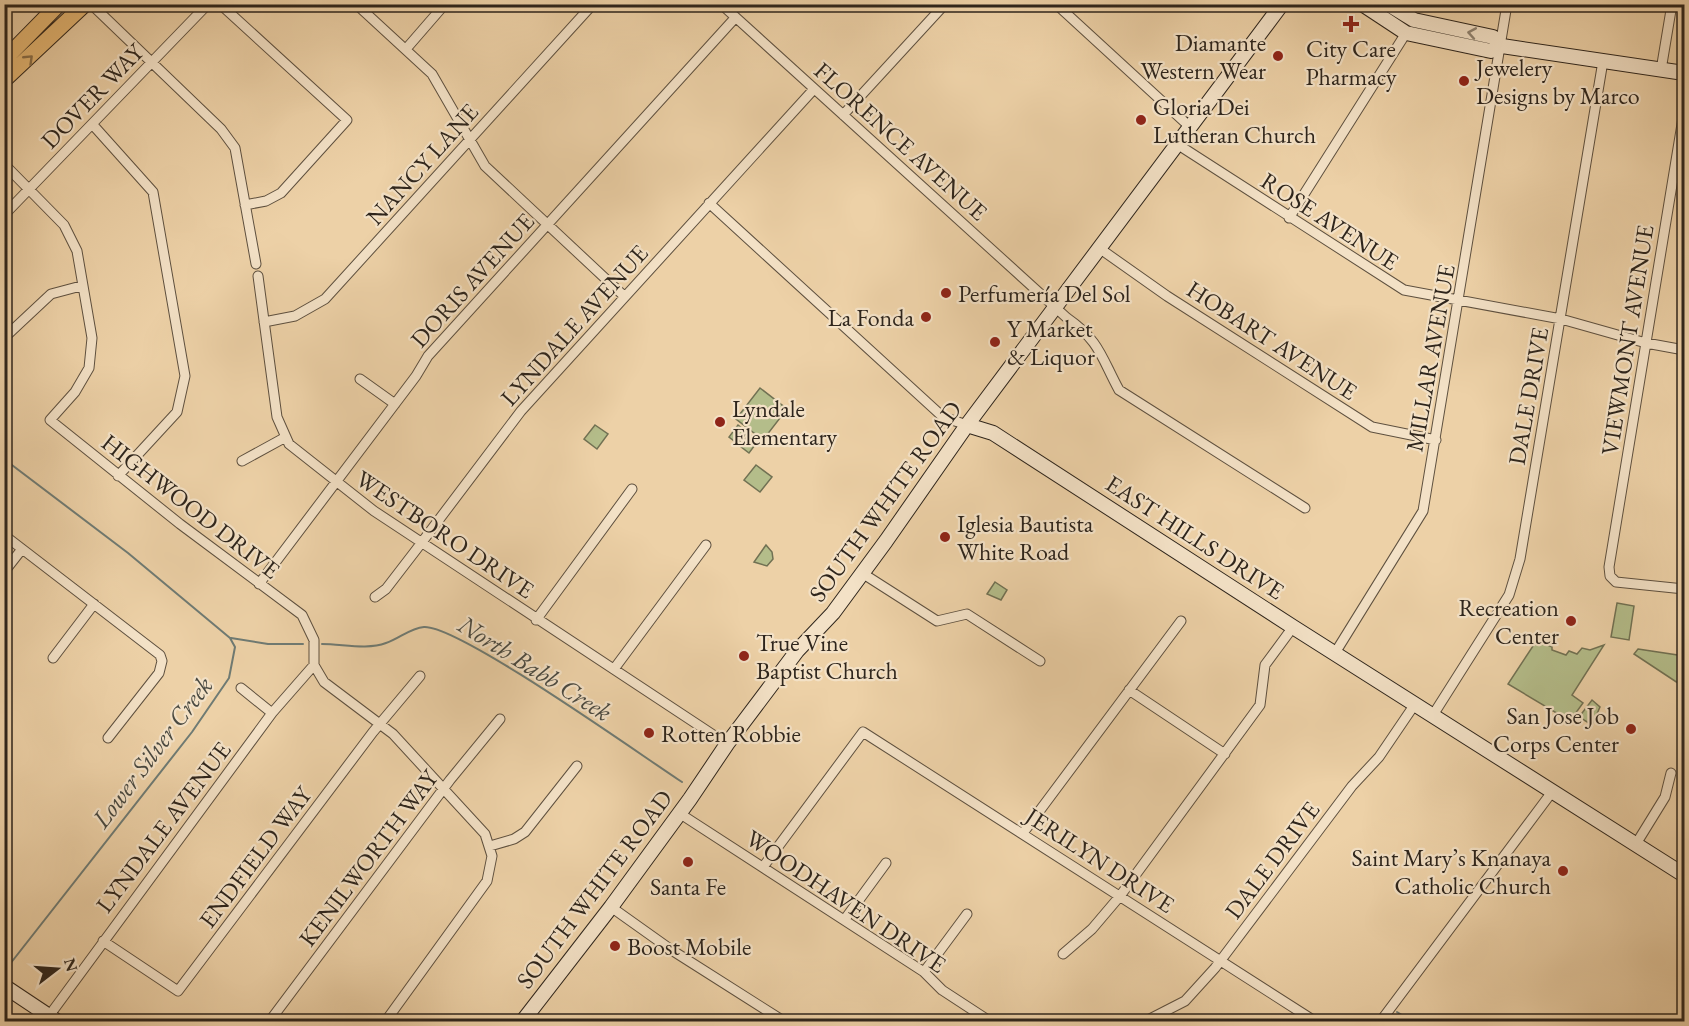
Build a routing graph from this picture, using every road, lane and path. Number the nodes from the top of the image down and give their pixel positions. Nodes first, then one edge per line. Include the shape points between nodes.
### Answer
1 (59, 4) edge
2 (85, 4) edge
3 (91, 4) edge
4 (208, 4) edge
5 (220, 4) edge
6 (356, 4) edge
7 (445, 4) edge
8 (593, 4) edge
9 (721, 4) edge
10 (945, 4) edge
11 (1056, 4) edge
12 (1282, 4) edge
13 (1362, 4) edge
14 (1388, 4) edge
15 (1507, 4) edge
16 (1672, 4) edge
17 (735, 18) junction
18 (1414, 20) junction
19 (1406, 33) junction
20 (1502, 46) junction
21 (406, 49) junction
22 (4, 60) edge
23 (1603, 61) junction
24 (151, 62) junction
25 (1661, 70) junction
26 (1684, 73) edge
27 (7, 79) edge
28 (814, 89) junction
29 (4, 92) edge
30 (1684, 112) edge
31 (843, 115) junction
32 (93, 124) junction
33 (1190, 127) junction
34 (470, 141) junction
35 (1177, 144) junction
36 (4, 164) edge
37 (30, 189) junction
38 (709, 203) junction
39 (245, 205) junction
40 (4, 215) edge
41 (1289, 218) junction
42 (546, 226) junction
43 (1099, 248) junction
44 (256, 264) dead end
45 (258, 276) dead end
46 (81, 286) junction
47 (624, 296) junction
48 (1460, 300) junction
49 (1055, 307) junction
50 (1561, 319) junction
51 (264, 322) junction
52 (4, 338) edge
53 (1646, 343) junction
54 (1684, 350) edge
55 (360, 380) dead end
56 (395, 404) junction
57 (967, 425) junction
58 (284, 438) junction
59 (1436, 440) junction
60 (242, 461) dead end
61 (118, 476) junction
62 (335, 483) junction
63 (632, 489) dead end
64 (1305, 508) dead end
65 (4, 536) edge
66 (422, 542) junction
67 (706, 545) dead end
68 (22, 549) junction
69 (4, 572) edge
70 (862, 573) junction
71 (259, 584) junction
72 (1684, 590) edge
73 (375, 597) dead end
74 (94, 604) junction
75 (536, 620) junction
76 (1181, 621) dead end
77 (1293, 627) junction
78 (1335, 653) junction
79 (53, 658) dead end
80 (1040, 661) dead end
81 (314, 665) junction
82 (614, 669) junction
83 (420, 676) dead end
84 (241, 688) dead end
85 (1129, 690) junction
86 (1415, 704) junction
87 (272, 713) junction
88 (1432, 715) junction
89 (500, 719) dead end
90 (380, 723) junction
91 (108, 738) dead end
92 (727, 744) junction
93 (1225, 754) junction
94 (577, 766) dead end
95 (1671, 773) dead end
96 (445, 788) junction
97 (1552, 792) junction
98 (679, 813) junction
99 (1023, 833) junction
100 (1636, 844) junction
101 (490, 846) junction
102 (886, 863) dead end
103 (763, 867) junction
104 (1684, 875) edge
105 (1120, 896) junction
106 (611, 907) junction
107 (967, 914) dead end
108 (844, 919) junction
109 (103, 941) junction
110 (1062, 954) dead end
111 (1221, 961) junction
112 (924, 972) junction
113 (4, 986) edge
114 (1300, 1017) edge
115 (53, 1019) edge
116 (269, 1022) edge
117 (385, 1022) edge
118 (522, 1022) edge
119 (785, 1022) edge
120 (991, 1022) edge
121 (1144, 1022) edge
122 (1316, 1022) edge
123 (1380, 1022) edge

1 - 22 main road
27 -> 2 main road
3 - 24 street
4 - 24 street, DOVER WAY
5 - 39 street via 347,120 281,193
6 - 21 street
7 - 21 street
8 - 34 street, NANCY LANE
9 - 17 street, FLORENCE AVENUE
10 - 31 street
11 - 33 street
12 - 33 main road, SOUTH WHITE ROAD
13 - 19 main road
14 - 18 main road
15 - 20 street, MILLAR AVENUE
16 - 25 street
17 - 28 street, FLORENCE AVENUE
17 - 42 street, DORIS AVENUE
18 - 19 main road
20 -> 18 main road via 1493,37
19 - 20 main road via 1491,51
19 - 41 street
20 - 23 main road
20 - 48 street, MILLAR AVENUE
21 - 34 street via 432,74
23 - 25 main road
23 - 50 street, DALE DRIVE
24 - 32 street, DOVER WAY
24 - 39 street via 221,129 235,148
25 - 26 main road
27 - 29 main road
28 - 31 street, FLORENCE AVENUE
28 - 38 street, LYNDALE AVENUE
30 - 53 street, VIEWMONT AVENUE
31 - 49 street, FLORENCE AVENUE
32 - 37 street, DOVER WAY
32 - 61 street via 153,192 184,376 177,412
33 - 35 main road, SOUTH WHITE ROAD
34 - 42 street via 485,166
34 - 51 street, NANCY LANE via 325,300 296,316
35 - 41 street, ROSE AVENUE
35 - 43 main road, SOUTH WHITE ROAD
36 - 37 street, HIGHWOOD DRIVE
37 - 40 street, DOVER WAY
37 - 46 street, HIGHWOOD DRIVE via 64,225 77,251
38 - 47 street, LYNDALE AVENUE
38 - 57 street, EAST HILLS DRIVE via 943,417
39 - 44 street
41 - 48 street, ROSE AVENUE via 1404,290
42 - 47 street
42 - 56 street, DORIS AVENUE via 428,356
43 - 49 main road, SOUTH WHITE ROAD
43 - 59 street, HOBART AVENUE via 1372,427
45 - 51 street, WESTBORO DRIVE
46 - 52 street via 51,294
46 - 61 street, HIGHWOOD DRIVE via 92,338 89,368 75,392 50,420
47 - 66 street, LYNDALE AVENUE via 521,411
48 - 50 street, ROSE AVENUE
48 - 59 street, MILLAR AVENUE
49 - 57 main road, SOUTH WHITE ROAD
49 - 64 street, FLORENCE AVENUE via 1099,346 1119,390
50 - 53 street, ROSE AVENUE
50 - 88 street, DALE DRIVE via 1520,559 1509,595
51 - 58 street, WESTBORO DRIVE via 277,417
53 - 54 street, ROSE AVENUE
53 - 72 street, VIEWMONT AVENUE via 1610,576 1629,585
55 - 56 street
56 - 62 street, DORIS AVENUE
57 - 70 main road, SOUTH WHITE ROAD
57 - 77 main road, EAST HILLS DRIVE via 993,433
58 - 60 street
58 - 62 street, WESTBORO DRIVE
59 - 78 street, MILLAR AVENUE via 1423,511
61 - 71 street, HIGHWOOD DRIVE
62 - 66 street, WESTBORO DRIVE
62 - 71 street, DORIS AVENUE
63 - 75 street
65 - 68 street
66 - 73 street, LYNDALE AVENUE via 386,589
66 - 75 street, WESTBORO DRIVE
67 - 82 street
68 - 69 street
68 - 74 street
70 - 80 street via 937,621 967,614
70 - 92 main road, SOUTH WHITE ROAD
71 - 81 street, HIGHWOOD DRIVE via 302,615 314,640
74 - 79 street
74 - 91 street via 155,650 162,661 159,673
75 - 82 street, WESTBORO DRIVE
76 - 85 street
77 - 78 main road, EAST HILLS DRIVE
77 - 93 street via 1265,665 1260,705
78 - 86 main road, EAST HILLS DRIVE
81 - 87 street, LYNDALE AVENUE
81 - 90 street via 324,682
82 - 92 street, WESTBORO DRIVE
83 - 90 street, ENDFIELD WAY
84 - 87 street
85 - 93 street
85 - 99 street
86 - 88 main road, EAST HILLS DRIVE
86 - 111 street, DALE DRIVE via 1379,757 1352,786
87 - 109 street, LYNDALE AVENUE
88 - 97 main road, EAST HILLS DRIVE
89 - 96 street, KENILWORTH WAY
90 - 96 street
90 - 109 street, ENDFIELD WAY via 178,991
92 - 98 main road, SOUTH WHITE ROAD
93 - 105 street
94 - 101 street via 525,832
95 - 100 street via 1665,797
96 - 101 street via 486,834
96 - 116 street, KENILWORTH WAY
97 - 100 main road, EAST HILLS DRIVE
97 - 123 street
98 - 103 street, WOODHAVEN DRIVE
98 - 106 main road, SOUTH WHITE ROAD
99 - 103 street, JERILYN DRIVE via 863,732
99 - 105 street, JERILYN DRIVE
100 - 104 main road, EAST HILLS DRIVE
101 - 117 street via 490,869 479,894
102 - 108 street
103 - 108 street, WOODHAVEN DRIVE
105 - 110 street via 1092,929
105 - 111 street, JERILYN DRIVE
106 - 118 main road, SOUTH WHITE ROAD
106 - 119 street
107 - 112 street
108 - 112 street, WOODHAVEN DRIVE
109 - 115 street, LYNDALE AVENUE
111 - 114 street, JERILYN DRIVE
111 - 121 street, DALE DRIVE via 1185,1001
112 - 120 street, WOODHAVEN DRIVE via 942,990
113 - 115 main road
114 - 122 street, JERILYN DRIVE

